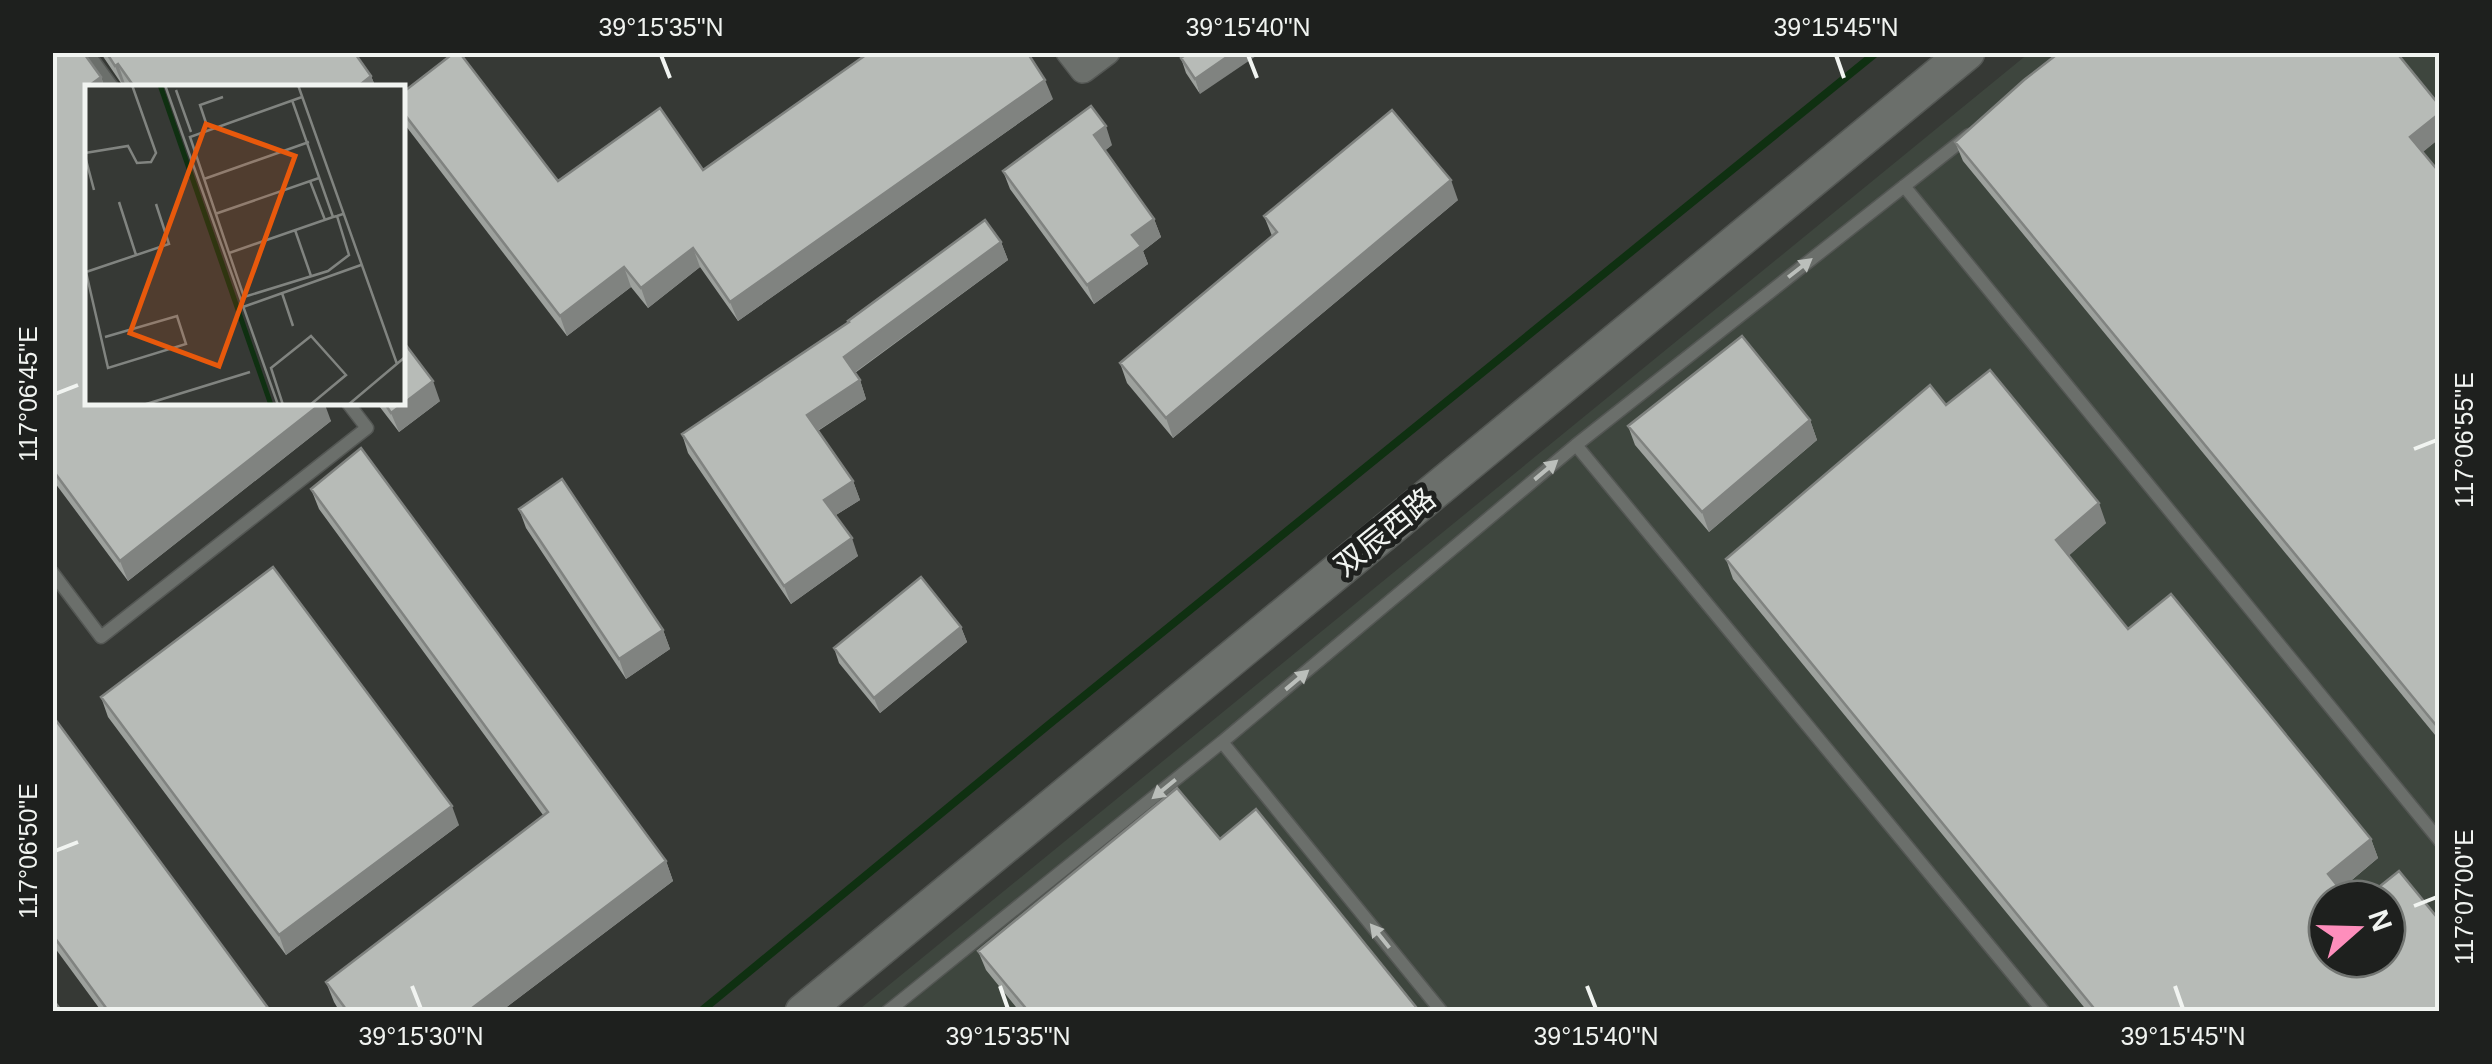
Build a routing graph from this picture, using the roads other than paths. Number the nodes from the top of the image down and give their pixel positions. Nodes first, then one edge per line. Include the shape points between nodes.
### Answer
1 (87, 52) edge
2 (1070, 52) edge
3 (1107, 52) edge
4 (1967, 52) edge
5 (111, 85) edge
6 (1981, 126) edge
7 (1904, 186) junction
8 (349, 405) edge
9 (1576, 445) junction
10 (52, 572) edge
11 (1222, 742) junction
12 (2440, 841) edge
13 (802, 1012) edge
14 (887, 1012) edge
15 (1442, 1012) edge
16 (2044, 1012) edge

1 - 5 lane
2 - 3 street via 1084,70
4 - 13 main road, 双辰西路
6 - 7 lane
9 -> 7 lane
7 - 12 lane
8 - 10 lane via 367,428 101,637
11 -> 9 lane
9 - 16 lane
11 -> 14 lane
15 -> 11 lane

